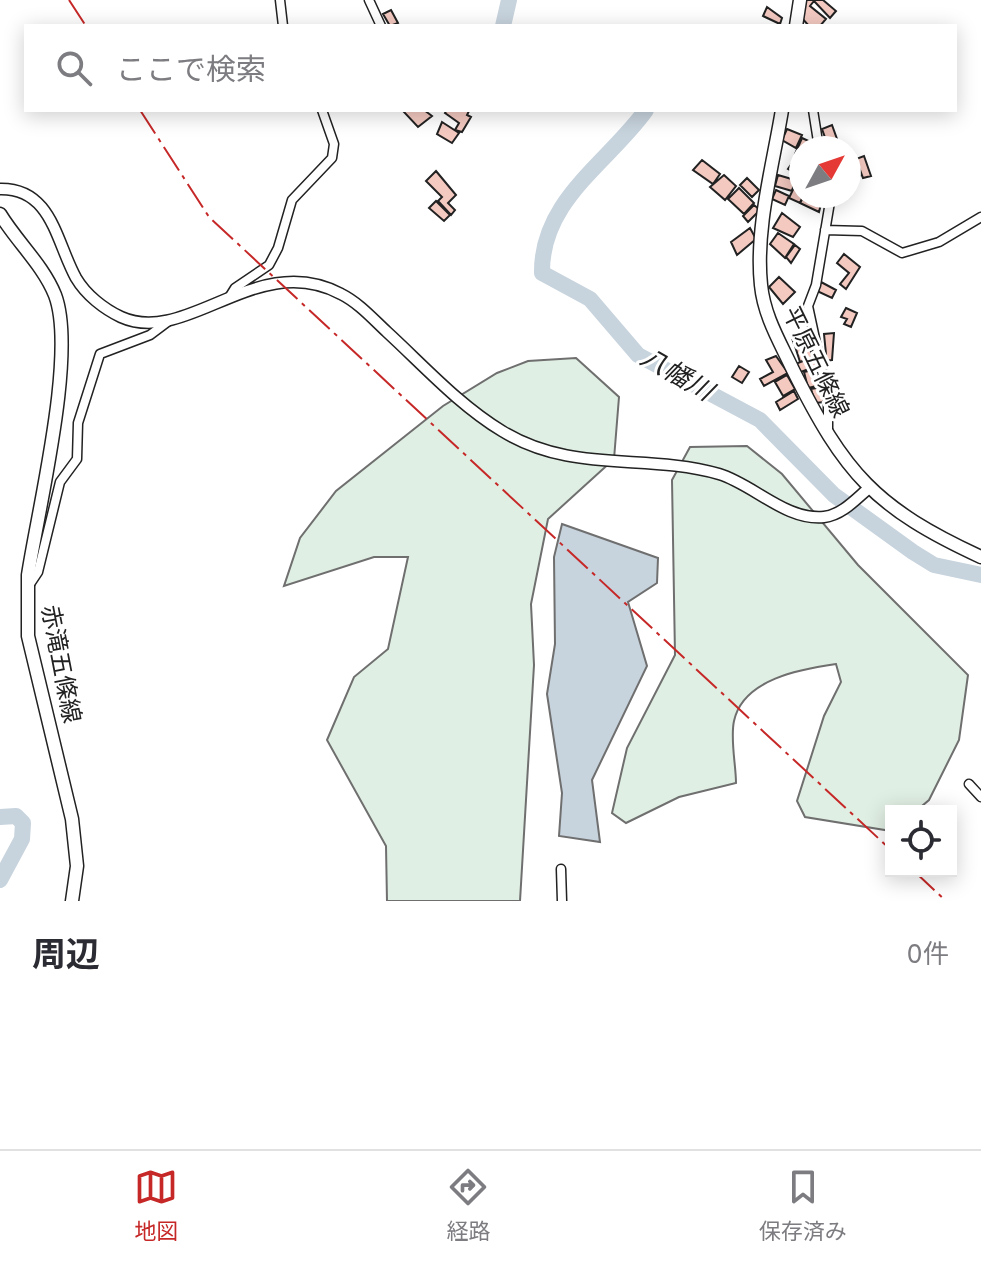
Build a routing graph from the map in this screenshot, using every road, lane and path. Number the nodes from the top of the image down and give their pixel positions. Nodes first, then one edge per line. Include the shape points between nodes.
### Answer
1 (280, 0) edge
2 (369, 0) edge
3 (800, 0) edge
4 (283, 24) edge
5 (380, 24) edge
6 (796, 24) edge
7 (323, 112) edge
8 (782, 112) edge
9 (813, 112) edge
10 (817, 136) edge
11 (0, 189) edge
12 (829, 208) edge
13 (0, 214) edge
14 (981, 217) edge
15 (825, 230) junction
16 (230, 296) junction
17 (170, 320) junction
18 (828, 437) junction
19 (869, 488) junction
20 (981, 557) edge
21 (27, 588) junction
22 (969, 784) dead end
23 (981, 797) edge
24 (561, 869) dead end
25 (72, 901) edge
26 (562, 901) edge

1 - 4 street
2 - 5 street
3 - 6 main road
7 - 16 street via 334,144 332,158 292,200 269,265
8 - 18 main road, 平原五條線 via 761,283 772,327
9 - 10 street
11 - 17 street via 21,191 40,203 77,278 102,306 136,322
12 - 15 street
13 - 21 main road, 赤滝五條線 via 48,279 63,326 62,365
14 - 15 street via 939,242 902,253 868,233
15 - 18 street via 808,306 828,399
16 - 17 street
16 - 19 street via 288,281 343,294 470,408 532,446 587,461 720,474 806,515 842,511
17 - 21 street via 150,335 100,354 78,423 77,459 60,482 38,572
18 - 19 main road, 平原五條線
19 - 20 main road, 平原五條線 via 906,520
21 - 25 main road, 赤滝五條線 via 28,636 76,841
22 - 23 street
24 - 26 street

